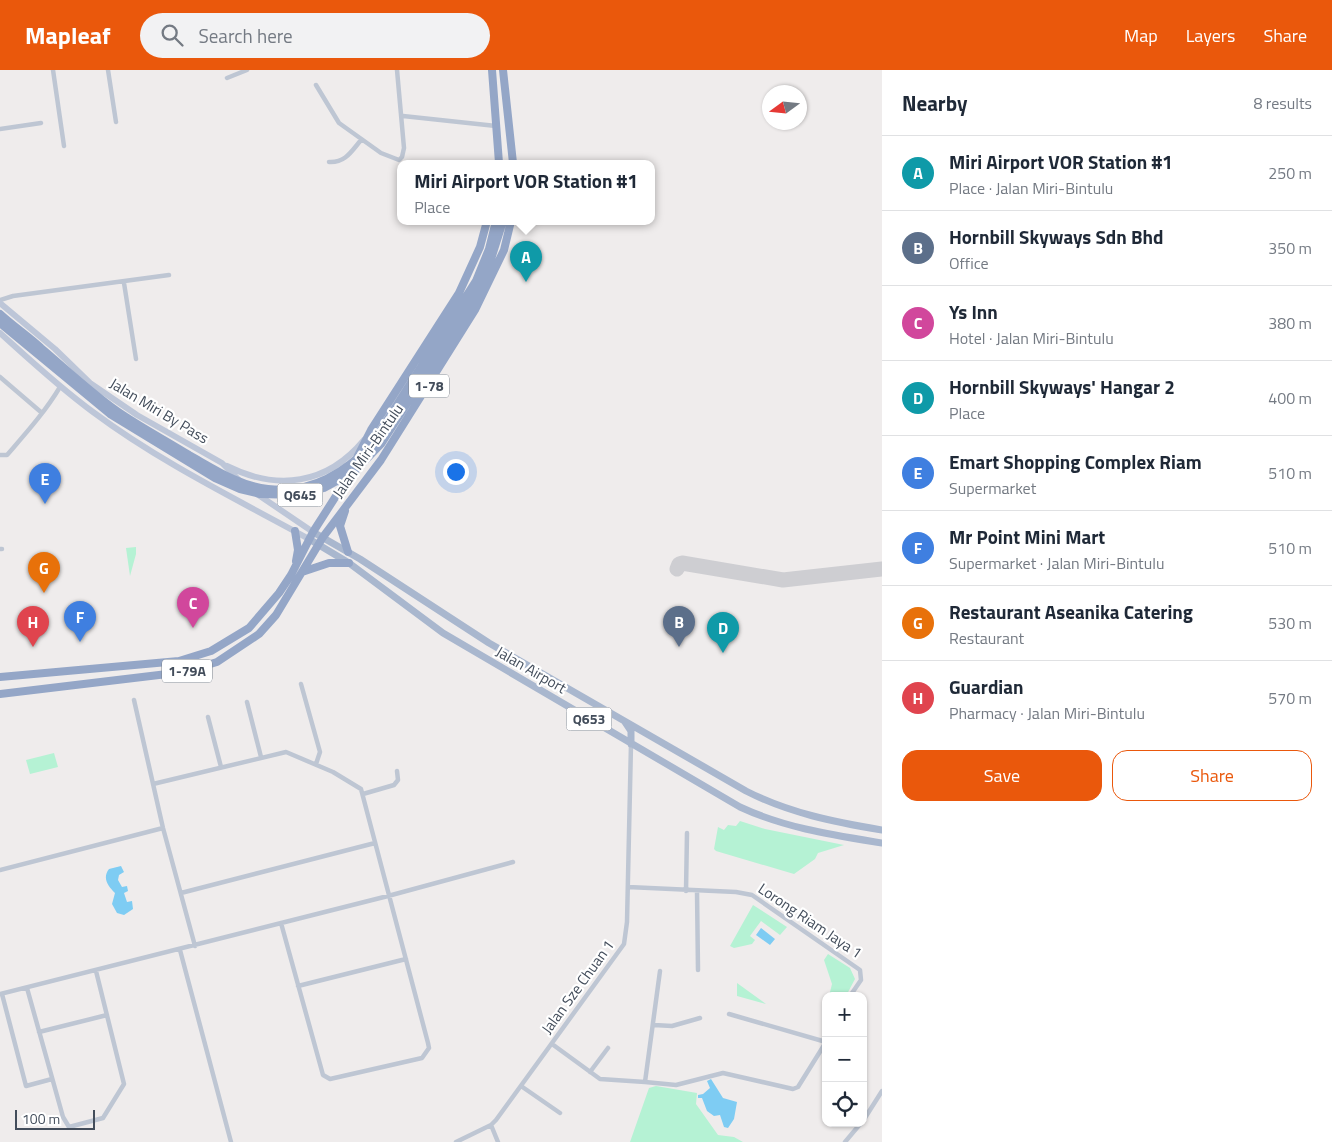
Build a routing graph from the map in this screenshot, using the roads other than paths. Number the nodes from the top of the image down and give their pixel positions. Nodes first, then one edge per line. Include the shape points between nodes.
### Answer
1 (53, 70) edge
2 (108, 70) edge
3 (248, 70) edge
4 (397, 70) edge
5 (492, 70) edge
6 (503, 70) edge
7 (228, 78) dead end
8 (316, 85) dead end
9 (403, 116) junction
10 (116, 122) dead end
11 (41, 123) dead end
12 (498, 126) junction
13 (0, 129) edge
14 (361, 140) junction
15 (64, 146) dead end
16 (499, 160) edge
17 (512, 160) edge
18 (329, 162) dead end
19 (486, 225) edge
20 (495, 225) edge
21 (502, 225) edge
22 (510, 225) edge
23 (169, 275) dead end
24 (124, 283) junction
25 (0, 301) edge
26 (0, 314) edge
27 (0, 323) edge
28 (0, 333) edge
29 (136, 359) dead end
30 (0, 377) edge
31 (60, 387) junction
32 (42, 414) junction
33 (371, 430) junction
34 (0, 455) edge
35 (222, 463) junction
36 (346, 507) junction
37 (295, 531) junction
38 (311, 535) junction
39 (323, 537) junction
40 (319, 545) junction
41 (348, 552) junction
42 (349, 563) junction
43 (296, 566) junction
44 (302, 572) junction
45 (0, 677) edge
46 (301, 684) dead end
47 (0, 694) edge
48 (134, 700) dead end
49 (247, 702) dead end
50 (208, 717) dead end
51 (623, 720) junction
52 (631, 744) junction
53 (260, 757) junction
54 (316, 764) junction
55 (221, 767) junction
56 (397, 771) dead end
57 (153, 784) junction
58 (363, 794) junction
59 (163, 828) junction
60 (882, 830) edge
61 (687, 833) dead end
62 (375, 843) junction
63 (882, 844) edge
64 (513, 862) dead end
65 (0, 870) edge
66 (628, 887) junction
67 (686, 891) junction
68 (697, 892) junction
69 (181, 893) junction
70 (388, 896) junction
71 (281, 923) junction
72 (195, 946) junction
73 (180, 950) junction
74 (406, 959) junction
75 (96, 970) junction
76 (698, 970) dead end
77 (660, 971) dead end
78 (298, 986) junction
79 (27, 988) junction
80 (853, 992) edge
81 (1, 994) edge
82 (729, 1014) dead end
83 (107, 1015) junction
84 (700, 1018) dead end
85 (654, 1025) junction
86 (39, 1032) junction
87 (822, 1041) edge
88 (552, 1044) junction
89 (608, 1048) dead end
90 (822, 1048) edge
91 (590, 1072) junction
92 (52, 1079) junction
93 (645, 1082) junction
94 (522, 1086) junction
95 (882, 1091) edge
96 (560, 1114) dead end
97 (867, 1114) edge
98 (491, 1125) junction
99 (858, 1127) edge
100 (232, 1142) edge
101 (456, 1142) edge
102 (498, 1142) edge
103 (845, 1142) edge

1 - 15 street
2 - 10 street
3 - 7 street
4 - 9 street
5 - 12 highway
6 - 17 highway
8 - 14 street via 334,118
9 - 12 street
9 - 14 street via 404,152 399,160
11 - 13 street
12 - 16 highway
14 - 18 street via 339,163
19 - 33 highway, Jalan Miri-Bintulu / 1-78 via 480,247 459,293
20 - 26 highway, Q645 via 476,281 372,444 358,460 335,476 304,487 277,490 257,487 215,470 88,389
21 - 27 highway, Q645 via 488,268 472,302 381,444 355,471 334,484 298,495 252,492 215,478 110,414
22 - 36 highway, Jalan Miri-Bintulu / 1-78 via 504,250 476,310 381,460
23 - 24 street
24 - 25 street via 22,295
24 - 29 street
25 - 35 main road, Jalan Miri By Pass / Q645 via 90,383 137,416
28 - 31 main road, Q645
30 - 32 street
31 - 32 street
31 - 37 main road, Q645 via 94,414 166,459
32 - 34 street via 7,455
33 - 35 main road via 339,464 319,475 300,480 254,478
33 - 38 highway, Jalan Miri-Bintulu / 1-78 via 343,485
35 - 38 main road, Jalan Miri By Pass / Q645
36 - 39 highway, Jalan Miri-Bintulu / 1-78
36 - 41 highway via 340,526
37 - 38 main road, Q645
37 - 43 highway
38 - 39 main road, Q653
38 - 40 main road, Q653
38 - 43 highway, Jalan Miri-Bintulu
39 - 40 highway, Jalan Miri-Bintulu / 1-79A
39 - 41 main road, Jalan Airport / Q653
40 - 42 main road, Jalan Airport / Q653
40 - 44 highway, Jalan Miri-Bintulu / 1-79A
41 - 51 main road, Jalan Airport / Q653 via 475,634
42 - 44 highway via 328,564
42 - 52 main road, Jalan Airport / Q653 via 444,634
43 - 45 highway, Jalan Miri-Bintulu via 279,593 248,628 211,651 156,664
44 - 47 highway, Jalan Miri-Bintulu / 1-79A via 276,615 259,634 216,662 184,672
46 - 54 street via 320,752
48 - 57 street
49 - 53 street
50 - 55 street
51 - 52 main road via 631,731
51 - 60 main road, Jalan Airport / Q653 via 768,802 802,814
52 - 63 main road, Jalan Airport / Q653 via 740,807 768,819 797,828
52 - 66 street, Jalan Sze Chuan 1
53 - 54 street via 286,752
53 - 55 street
54 - 58 street via 358,786
55 - 57 street
56 - 58 street via 398,780 394,785
57 - 59 street
58 - 62 street
59 - 65 street
59 - 69 street
61 - 67 street
62 - 69 street
62 - 70 street
64 - 70 street
66 - 67 street, Lorong Riam Jaya 1
66 - 88 street, Jalan Sze Chuan 1 via 624,944
67 - 68 street, Lorong Riam Jaya 1
68 - 76 street
68 - 80 street, Lorong Riam Jaya 1 via 752,895 860,970 861,980
69 - 72 street
70 - 71 street
70 - 74 street
71 - 72 street
71 - 78 street
72 - 73 street
73 - 75 street
73 - 100 street
74 - 78 street
74 - 78 street via 429,1048 422,1058 330,1079 323,1075
75 - 79 street
75 - 83 street
77 - 85 street
79 - 81 street
79 - 86 street
81 - 92 street via 26,1086
82 - 87 street
83 - 86 street
83 - 92 street via 124,1084 102,1118 69,1126 63,1117
84 - 85 street via 672,1026
85 - 93 street
86 - 92 street
88 - 91 street
88 - 94 street, Jalan Sze Chuan 1
89 - 91 street
90 - 93 street via 798,1087 793,1089 722,1073 676,1085
91 - 93 street via 600,1079
94 - 96 street
94 - 98 street, Jalan Sze Chuan 1
95 - 97 street
98 - 101 street, Jalan Sze Chuan 1
98 - 102 street
99 - 103 street

